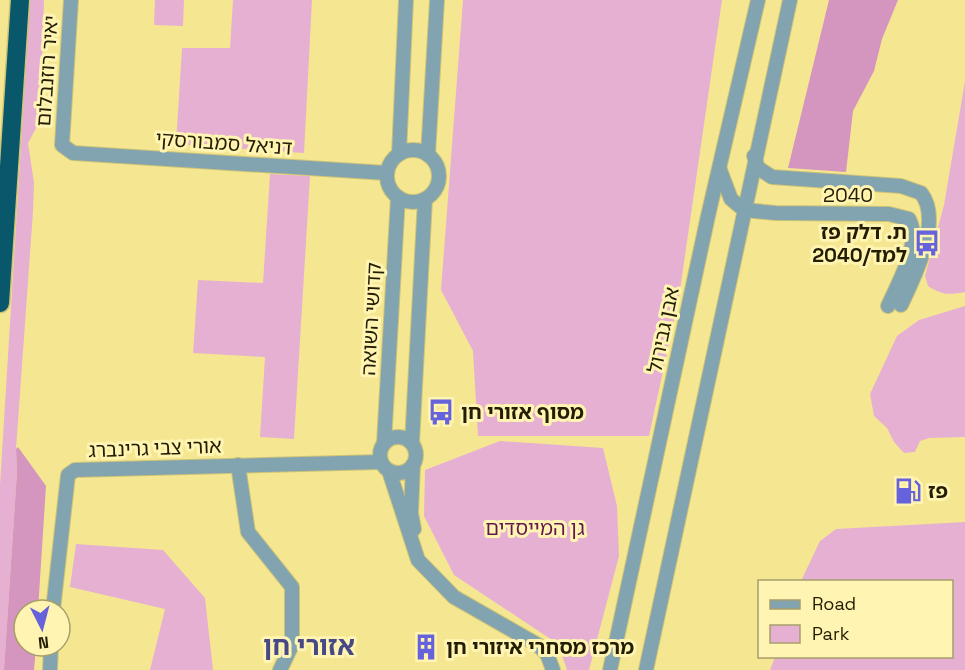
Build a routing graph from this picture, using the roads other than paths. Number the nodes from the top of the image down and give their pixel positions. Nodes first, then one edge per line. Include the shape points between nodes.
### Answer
1 (21, 0) edge
2 (71, 0) edge
3 (406, 0) edge
4 (436, 0) edge
5 (758, 0) edge
6 (790, 0) edge
7 (62, 145) joint
8 (399, 154) junction
9 (428, 155) junction
10 (754, 156) junction
11 (720, 168) junction
12 (387, 173) junction
13 (398, 197) junction
14 (425, 199) junction
15 (744, 210) junction
16 (0, 303) edge
17 (384, 443) junction
18 (412, 443) junction
19 (238, 465) junction
20 (413, 465) junction
21 (385, 467) junction
22 (418, 560) junction
23 (54, 598) edge
24 (279, 670) edge
25 (553, 670) edge
26 (610, 670) edge
27 (646, 670) edge

1 - 16 highway
2 - 7 street, יאיר רוזנבלום
3 - 8 street
4 - 9 street
5 - 11 street, אבן גבירול
6 - 10 street
7 - 12 street, דניאל סמבורסקי via 73,153
8 - 9 street via 414,150
8 - 12 street
9 - 14 street via 439,178 437,187
10 - 15 street
10 - 15 street, 2040 via 758,168 772,177 901,186 921,193 927,207 926,240 895,305 912,244 909,219 889,214
11 - 15 street via 731,199
11 - 26 street, אבן גבירול
12 - 13 street via 389,186
13 - 14 street via 411,202
13 - 17 street, קדושי השואה
14 - 18 street
15 - 27 street
17 - 18 street via 398,436
17 - 21 street via 379,452
18 - 20 street via 416,453
19 - 21 street, אורי צבי גרינברג
19 - 23 street, אורי צבי גרינברג via 89,468 68,475
19 - 24 street via 248,532 292,587 292,645
20 - 21 street via 400,473
20 - 22 street via 411,513
21 - 22 street
22 - 25 street via 454,597 538,645 548,654

